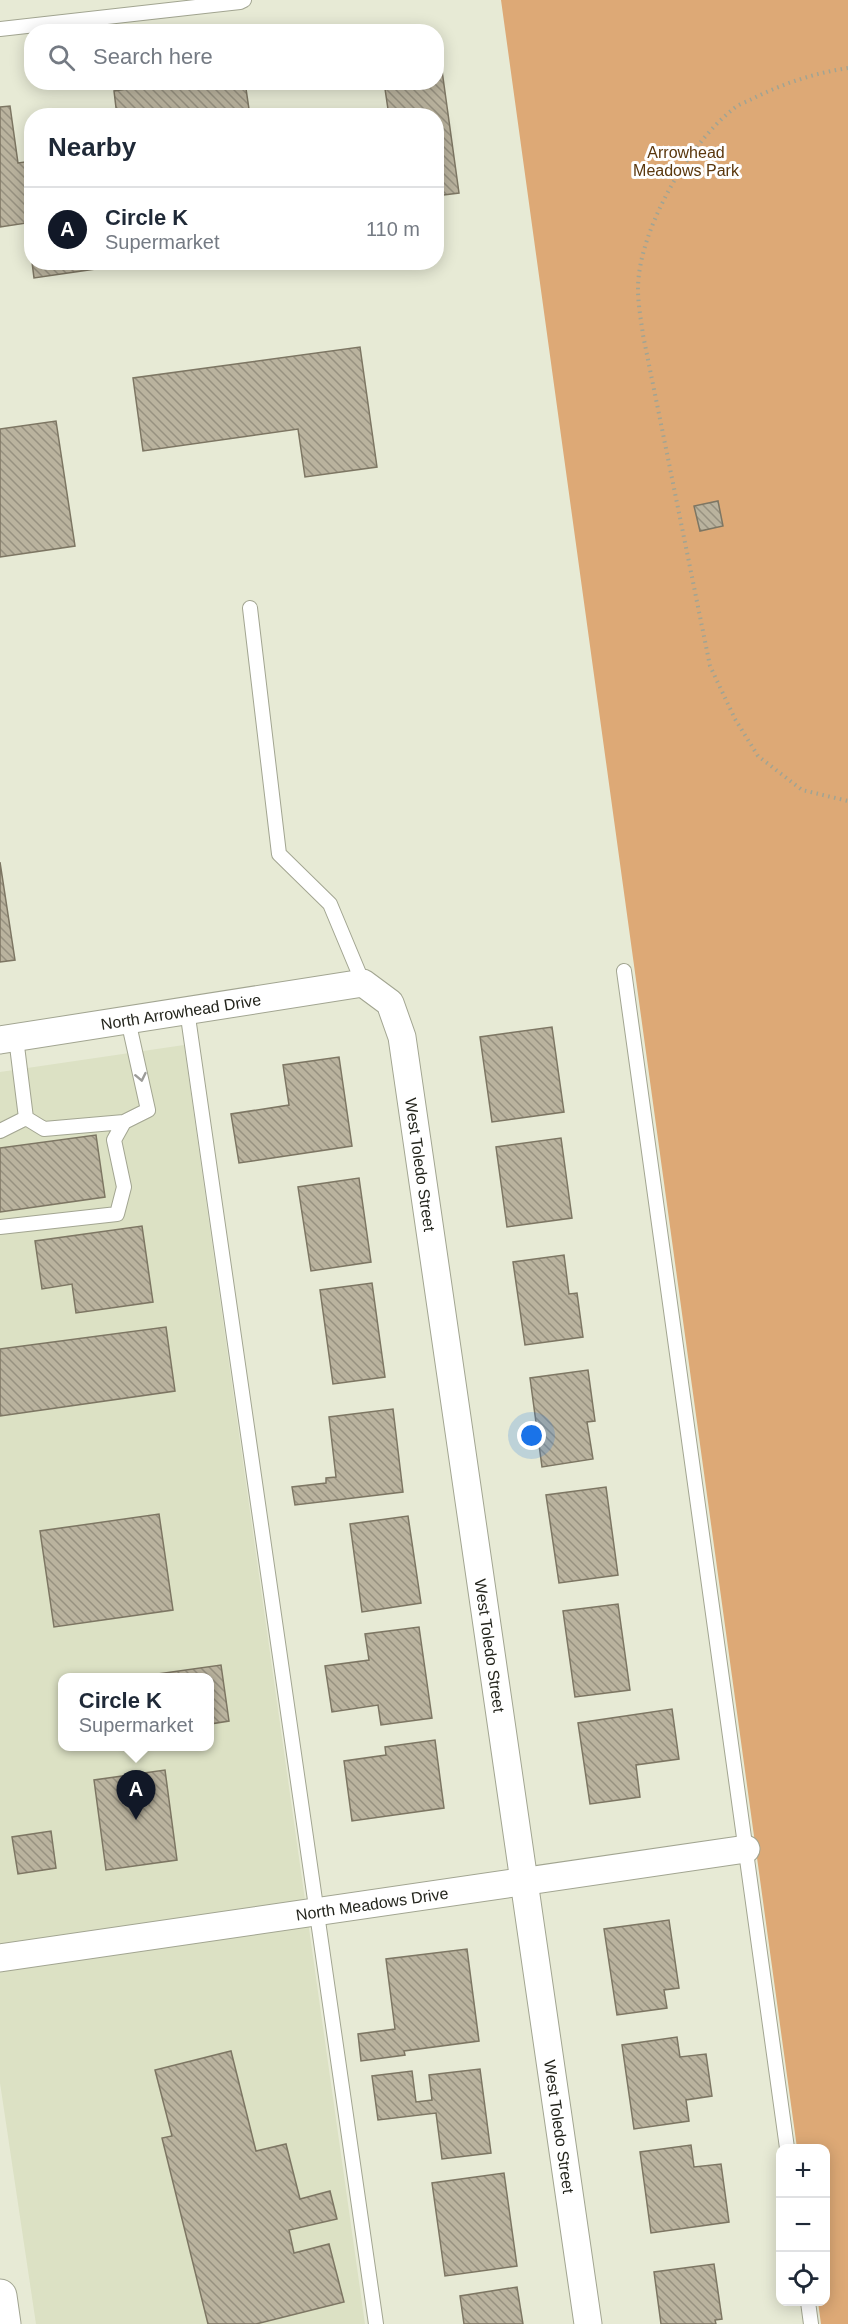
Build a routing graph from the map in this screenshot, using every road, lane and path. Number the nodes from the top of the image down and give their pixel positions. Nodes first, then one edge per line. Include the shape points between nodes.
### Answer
1 (244, 0) edge
2 (46, 24) edge
3 (24, 26) edge
4 (0, 29) edge
5 (848, 68) edge
6 (250, 608) dead end
7 (848, 801) edge
8 (624, 971) dead end
9 (363, 983) junction
10 (187, 1010) junction
11 (128, 1020) junction
12 (8, 1039) edge
13 (26, 1118) junction
14 (124, 1122) junction
15 (0, 1131) edge
16 (0, 1227) edge
17 (746, 1849) junction
18 (525, 1881) junction
19 (317, 1912) junction
20 (0, 1958) edge
21 (786, 2144) edge
22 (0, 2296) edge
23 (809, 2306) edge
24 (4, 2324) edge
25 (376, 2324) edge
26 (588, 2324) edge
27 (811, 2324) edge

1 - 2 lane
3 - 4 lane
5 - 7 path via 781,85 733,109 703,140 679,171 644,246 638,288 643,335 710,666 758,756 802,790
6 - 9 lane via 279,854 330,904
8 - 17 lane
9 - 10 street, North Arrowhead Drive
9 - 18 street, West Toledo Street via 390,1003 402,1037
10 - 11 street, North Arrowhead Drive
10 - 19 lane
11 - 12 street, North Arrowhead Drive
11 -> 14 lane via 148,1110
12 - 13 lane
13 - 14 lane via 44,1129
13 - 15 lane
14 - 16 lane via 114,1140 124,1187 117,1214
17 - 18 street, North Meadows Drive
17 - 21 lane
18 - 19 street, North Meadows Drive
18 - 26 street, West Toledo Street
19 - 20 street, North Meadows Drive
19 - 25 lane
22 - 24 main road
23 - 27 lane

